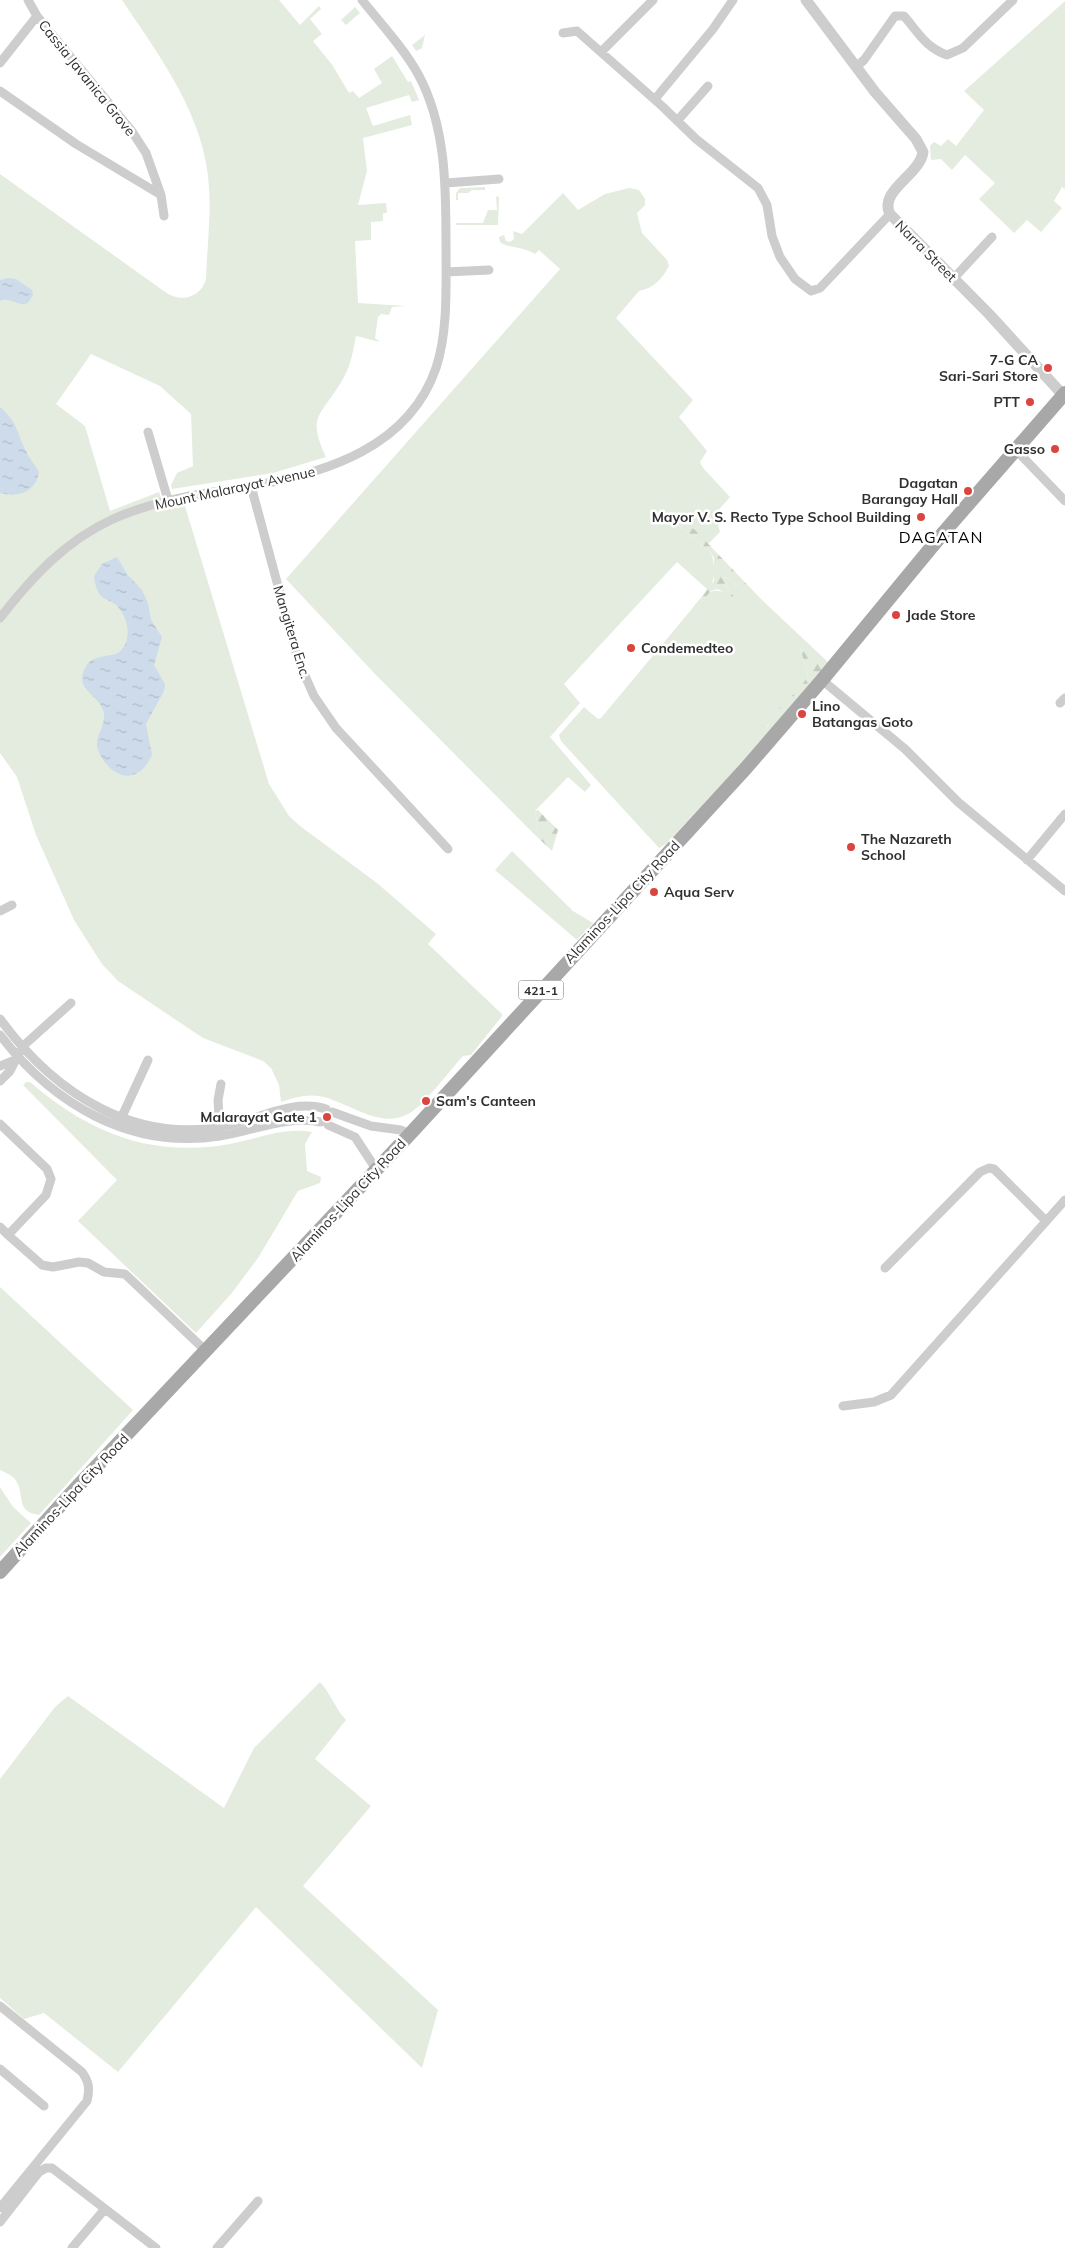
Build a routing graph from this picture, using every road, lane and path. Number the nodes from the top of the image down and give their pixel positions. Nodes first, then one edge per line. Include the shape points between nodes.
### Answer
1 (28, 0) edge
2 (362, 0) edge
3 (653, 0) edge
4 (733, 0) edge
5 (806, 0) edge
6 (1013, 0) edge
7 (37, 16) junction
8 (562, 33) dead end
9 (601, 52) junction
10 (0, 63) edge
11 (856, 67) junction
12 (708, 86) dead end
13 (0, 91) edge
14 (655, 99) junction
15 (677, 121) junction
16 (499, 179) dead end
17 (446, 183) junction
18 (161, 195) junction
19 (890, 214) junction
20 (164, 216) dead end
21 (992, 237) dead end
22 (489, 270) dead end
23 (446, 272) junction
24 (954, 279) junction
25 (1064, 394) edge
26 (148, 432) dead end
27 (1017, 451) junction
28 (250, 486) junction
29 (168, 500) junction
30 (1065, 501) edge
31 (0, 618) edge
32 (822, 680) junction
33 (1065, 814) edge
34 (448, 849) dead end
35 (1027, 860) junction
36 (1065, 891) edge
37 (12, 905) dead end
38 (0, 911) edge
39 (71, 1003) dead end
40 (0, 1018) edge
41 (0, 1035) edge
42 (22, 1047) junction
43 (16, 1058) junction
44 (148, 1060) dead end
45 (0, 1066) edge
46 (0, 1081) edge
47 (221, 1084) dead end
48 (343, 1116) junction
49 (119, 1122) junction
50 (0, 1124) edge
51 (338, 1128) junction
52 (220, 1132) junction
53 (410, 1134) junction
54 (376, 1169) junction
55 (1065, 1200) edge
56 (1046, 1221) junction
57 (0, 1227) edge
58 (8, 1234) junction
59 (885, 1268) dead end
60 (206, 1351) junction
61 (843, 1406) dead end
62 (0, 1572) edge
63 (0, 2006) edge
64 (0, 2069) edge
65 (44, 2106) dead end
66 (258, 2201) dead end
67 (0, 2208) edge
68 (104, 2210) junction
69 (0, 2222) edge
70 (72, 2248) edge
71 (156, 2248) edge
72 (217, 2248) edge

1 - 7 street, Cassia Javanica Grove
2 - 17 street, Mount Malarayat Avenue via 405,55 424,86 439,137
3 - 9 street
4 - 14 street
5 - 11 street, Narra Street
6 - 11 street via 963,48 947,55 922,40 904,16 895,16
7 - 10 street, Cassia Javanica Grove
7 - 18 street, Cassia Javanica Grove via 131,130 146,153
8 - 9 street via 578,32
9 - 14 street
11 - 19 street, Narra Street via 916,139 923,152 919,165 891,195 887,205
12 - 15 street
13 - 18 street via 76,144
14 - 15 street
15 - 19 street via 758,188 767,206 772,236 780,257 795,279 811,291 820,288
16 - 17 street
17 - 23 street, Mount Malarayat Avenue
18 - 20 street, Cassia Javanica Grove
19 - 24 street, Narra Street
21 - 24 street
22 - 23 street
23 - 28 street, Mount Malarayat Avenue via 441,346 436,367 422,398 406,417 376,444 330,467
24 - 25 street, Narra Street
25 - 27 main road, Alaminos-Lipa City Road / 421-1
26 - 29 street
27 - 30 street
27 - 32 main road, Alaminos-Lipa City Road / 421-1 via 944,532
28 - 29 street, Mount Malarayat Avenue
28 - 34 street, Mangitera Enc. via 298,660 314,696 336,728
29 - 31 street, Mount Malarayat Avenue via 112,520 70,544 34,575
32 - 35 street via 905,749 958,802
32 - 53 main road, Alaminos-Lipa City Road / 421-1 via 746,768
33 - 35 street
35 - 36 street
37 - 38 street
39 - 42 street
40 - 42 street
41 - 43 street
42 - 43 street
42 - 49 street via 43,1070
43 - 45 street
43 - 46 street
43 - 49 street via 62,1098 79,1108
44 - 49 street
47 - 52 street via 218,1100
48 - 51 street
48 - 52 street via 312,1106 292,1108
48 - 53 street
49 - 52 street
50 - 58 street via 46,1169 51,1179 50,1190
51 - 52 street via 324,1123 289,1121
51 - 54 street via 361,1142
53 - 54 main road, Alaminos-Lipa City Road / 421-1
54 - 60 main road, Alaminos-Lipa City Road / 421-1
55 - 56 street
56 - 59 street via 994,1169 989,1168 980,1172
56 - 61 street via 891,1395 874,1402
57 - 58 street
58 - 60 street via 42,1265 53,1267 79,1262 104,1272 125,1274
60 - 62 main road, Alaminos-Lipa City Road / 421-1
63 - 67 street via 82,2072 90,2089 87,2101
64 - 65 street
66 - 72 street
68 - 69 street via 52,2168 46,2168 39,2172
68 - 70 street
68 - 71 street

